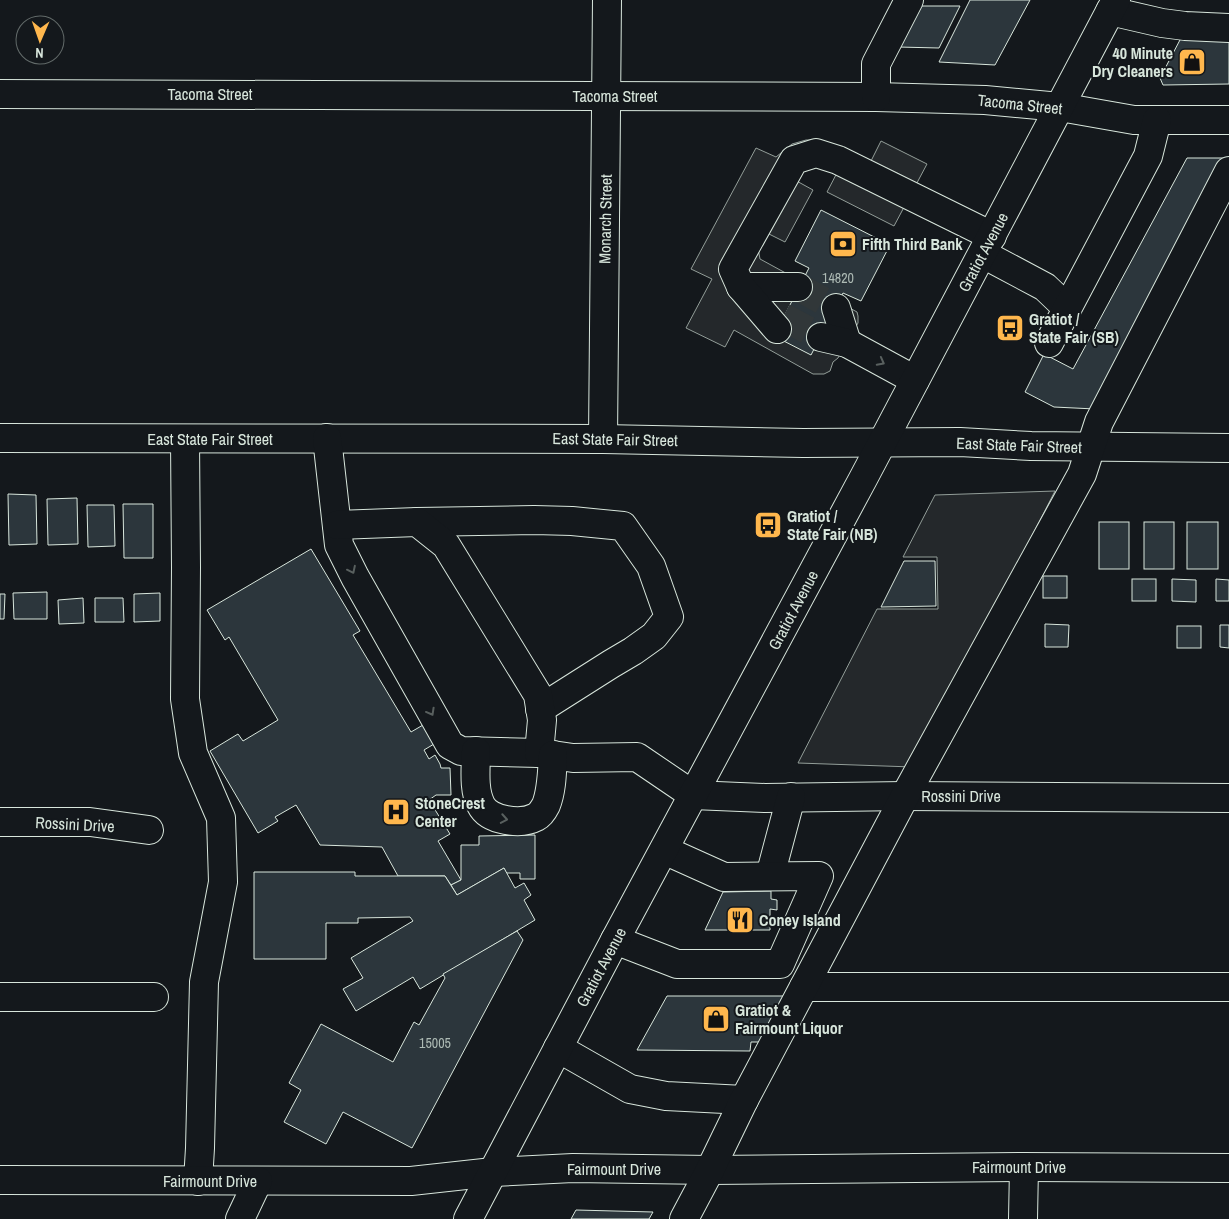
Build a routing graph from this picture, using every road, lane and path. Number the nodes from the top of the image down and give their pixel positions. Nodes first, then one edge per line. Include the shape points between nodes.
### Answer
1 (607, 0) edge
2 (909, 0) edge
3 (1113, 6) edge
4 (1229, 28) edge
5 (0, 94) edge
6 (606, 96) junction
7 (876, 97) junction
8 (1060, 107) junction
9 (1157, 120) junction
10 (1229, 120) edge
11 (1229, 171) edge
12 (987, 245) junction
13 (741, 287) junction
14 (1067, 308) junction
15 (1049, 343) dead end
16 (847, 344) junction
17 (915, 380) junction
18 (0, 438) edge
19 (327, 438) junction
20 (185, 439) junction
21 (603, 439) junction
22 (882, 442) junction
23 (1092, 448) junction
24 (1229, 448) edge
25 (417, 522) junction
26 (337, 525) junction
27 (540, 709) junction
28 (476, 751) junction
29 (546, 754) junction
30 (693, 795) junction
31 (905, 796) junction
32 (791, 798) junction
33 (1229, 798) edge
34 (0, 822) edge
35 (149, 830) dead end
36 (664, 850) junction
37 (770, 876) junction
38 (615, 940) junction
39 (804, 987) junction
40 (1229, 987) edge
41 (0, 997) edge
42 (154, 997) dead end
43 (558, 1048) junction
44 (744, 1100) junction
45 (1024, 1166) junction
46 (1229, 1168) edge
47 (710, 1170) junction
48 (493, 1172) junction
49 (0, 1180) edge
50 (198, 1181) junction
51 (258, 1181) junction
52 (240, 1219) edge
53 (468, 1219) edge
54 (684, 1219) edge
55 (1023, 1219) edge

1 - 6 street, Monarch Street
2 - 7 street via 876,64
3 - 4 street via 1162,23
3 - 8 street, Gratiot Avenue
5 - 6 street, Tacoma Street
6 - 7 street, Tacoma Street
6 - 21 street, Monarch Street
7 - 8 street, Tacoma Street via 985,100
8 - 9 street, Tacoma Street via 1134,120
8 - 12 street, Gratiot Avenue
9 - 10 street, Tacoma Street
9 - 14 street via 1148,156
11 - 23 street via 1104,412
12 - 13 street via 838,160 816,153 794,160 789,168 733,269
12 - 14 street via 1046,287
12 - 17 street, Gratiot Avenue
13 - 13 street via 788,307
14 - 15 street
16 - 16 street via 826,327
16 -> 17 street
17 - 22 street, Gratiot Avenue
18 - 20 street, East State Fair Street
19 - 20 street, East State Fair Street
19 - 21 street, East State Fair Street
19 - 26 street
20 - 50 street via 185,699 194,753 221,818 223,882 204,982
21 - 22 street, East State Fair Street
22 - 23 street, East State Fair Street
22 - 30 street, Gratiot Avenue
23 - 24 street, East State Fair Street
23 - 31 street via 1079,480
25 - 26 street
25 - 27 street via 446,545 538,695
25 - 27 street via 534,520 623,526 651,566 669,616 654,636
26 -> 28 street via 339,545 355,577 450,745
27 - 29 street
28 - 29 street
28 -> 29 street via 477,797 482,808 494,817 509,821 538,816 545,805 550,791
29 - 30 street via 573,758 637,758
30 - 32 street, Rossini Drive
30 - 36 street, Gratiot Avenue
31 - 32 street, Rossini Drive
31 - 33 street, Rossini Drive
31 - 39 street
32 - 37 street
34 - 35 street, Rossini Drive via 90,822
36 - 37 street via 724,877
36 - 38 street, Gratiot Avenue
37 - 38 street via 819,876 780,964 677,964
38 - 43 street, Gratiot Avenue
39 - 40 street
39 - 44 street
41 - 42 street
43 - 44 street via 630,1089 666,1096
43 - 48 street, Gratiot Avenue
44 - 47 street
45 - 46 street, Fairmount Drive
45 - 47 street, Fairmount Drive
45 - 55 street
47 - 48 street, Fairmount Drive via 573,1168
47 - 54 street
48 - 51 street, Fairmount Drive via 411,1181
48 - 53 street, Gratiot Avenue
49 - 50 street, Fairmount Drive
50 - 51 street, Fairmount Drive
51 - 52 street

